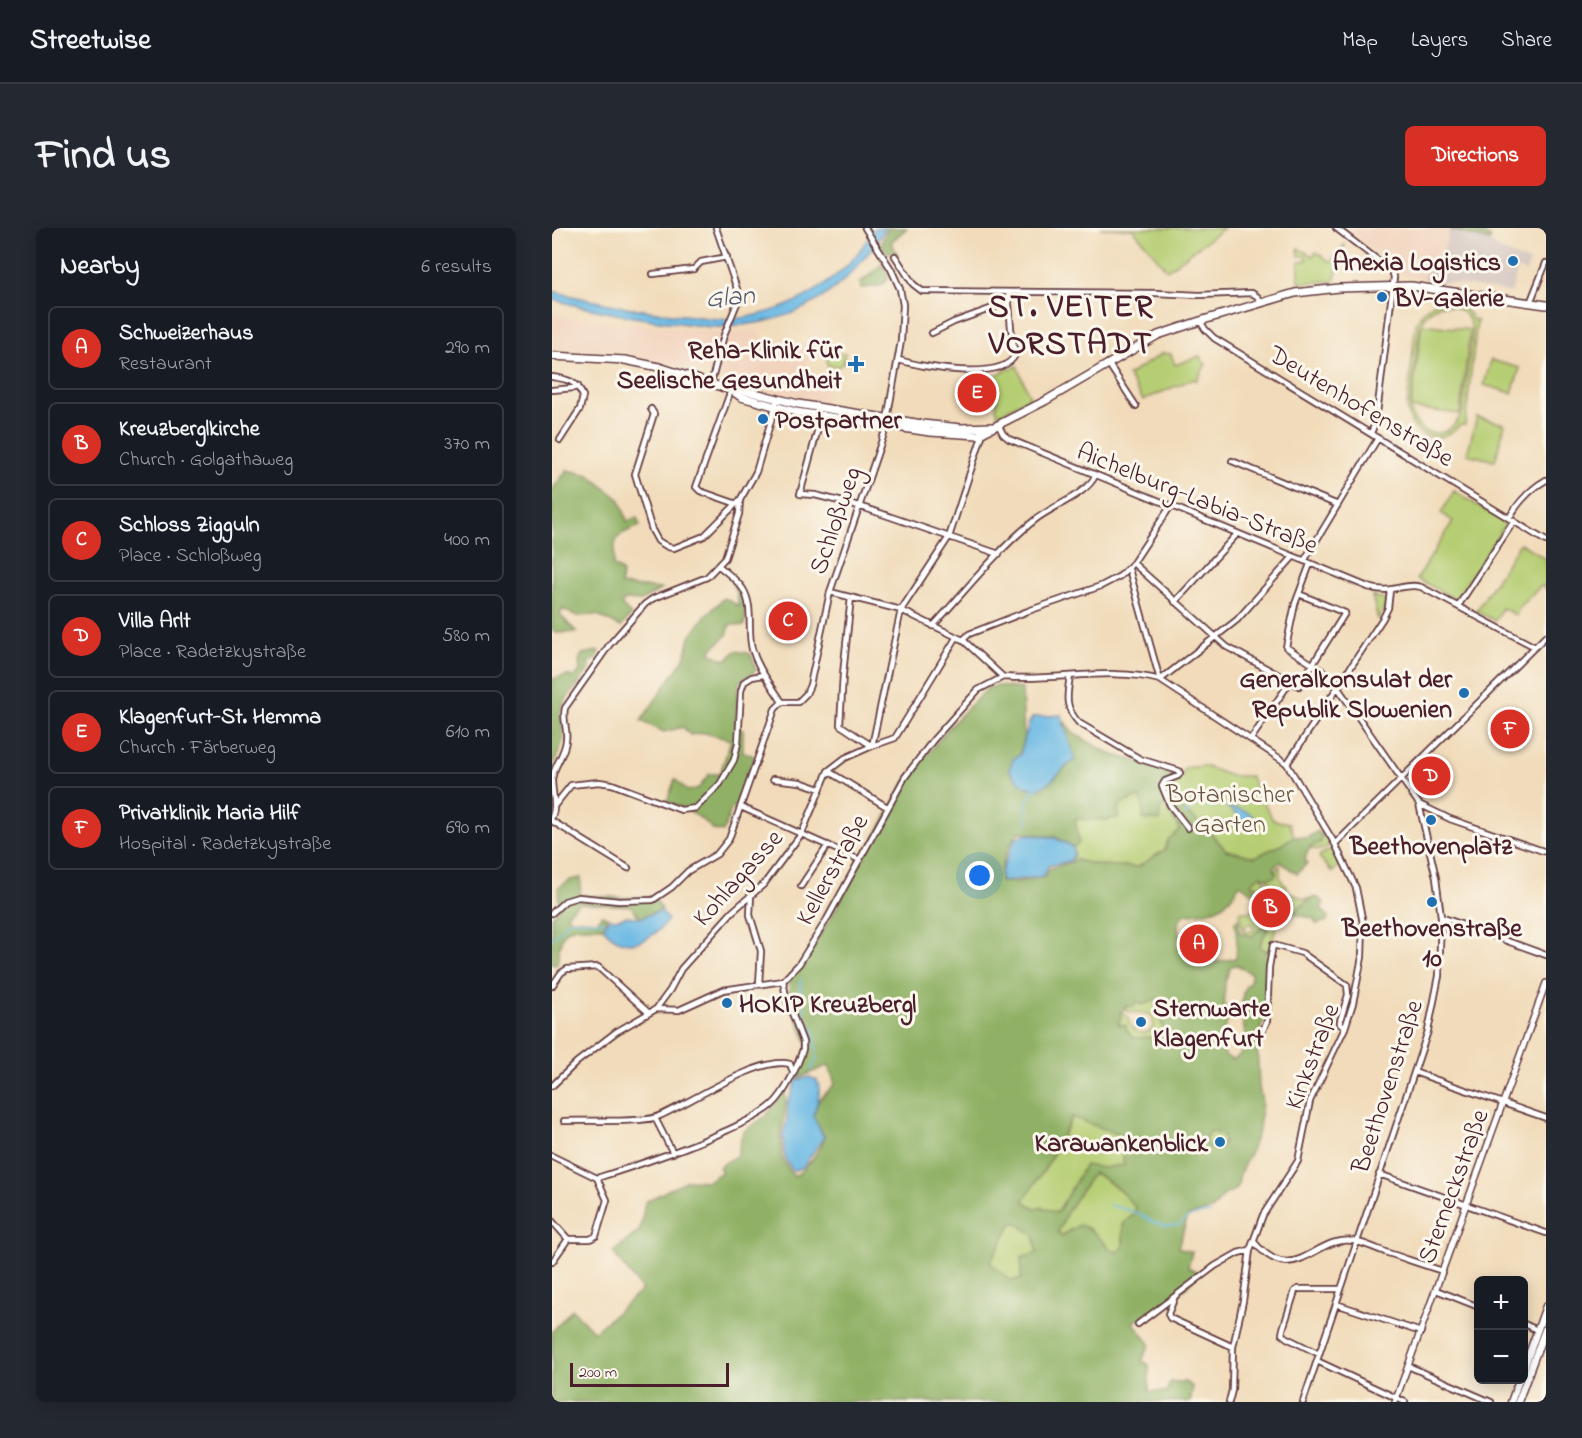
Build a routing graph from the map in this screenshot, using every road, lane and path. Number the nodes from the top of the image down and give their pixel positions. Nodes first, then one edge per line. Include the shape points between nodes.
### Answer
1 (716, 228) edge
2 (865, 228) edge
3 (1336, 228) edge
4 (895, 256) dead end
5 (727, 257) junction
6 (1546, 264) edge
7 (653, 274) dead end
8 (1393, 286) junction
9 (1008, 292) junction
10 (1009, 302) junction
11 (1261, 303) junction
12 (1530, 303) junction
13 (1546, 305) edge
14 (1200, 321) junction
15 (932, 333) dead end
16 (552, 357) edge
17 (899, 360) junction
18 (1108, 363) junction
19 (552, 378) edge
20 (711, 383) junction
21 (578, 386) junction
22 (552, 390) edge
23 (731, 390) junction
24 (775, 403) junction
25 (1136, 406) dead end
26 (651, 409) dead end
27 (822, 412) junction
28 (887, 422) junction
29 (999, 426) junction
30 (984, 431) junction
31 (1371, 433) junction
32 (1378, 438) junction
33 (560, 440) dead end
34 (1232, 461) dead end
35 (1095, 476) junction
36 (1546, 480) edge
37 (739, 502) junction
38 (1338, 505) junction
39 (859, 506) junction
40 (1170, 507) junction
41 (1511, 519) junction
42 (1237, 534) junction
43 (949, 537) junction
44 (1546, 541) edge
45 (999, 554) junction
46 (1293, 557) junction
47 (1304, 561) junction
48 (1133, 563) junction
49 (1310, 564) junction
50 (720, 566) junction
51 (1129, 569) junction
52 (1390, 590) junction
53 (830, 592) junction
54 (1299, 594) junction
55 (851, 597) junction
56 (1175, 602) junction
57 (1458, 606) junction
58 (901, 610) junction
59 (933, 626) junction
60 (1546, 636) edge
61 (1215, 637) junction
62 (956, 638) junction
63 (963, 640) junction
64 (1535, 647) junction
65 (1313, 665) junction
66 (763, 675) junction
67 (1070, 676) junction
68 (1003, 677) junction
69 (1160, 680) junction
70 (1290, 682) junction
71 (1339, 685) junction
72 (782, 702) junction
73 (1251, 739) junction
74 (872, 746) junction
75 (1287, 765) junction
76 (828, 771) junction
77 (773, 779) dead end
78 (1401, 780) junction
79 (820, 789) junction
80 (1419, 804) junction
81 (554, 806) junction
82 (741, 807) junction
83 (887, 807) junction
84 (552, 819) edge
85 (1188, 828) dead end
86 (802, 833) junction
87 (1335, 844) junction
88 (828, 845) junction
89 (1546, 852) edge
90 (860, 860) junction
91 (628, 868) dead end
92 (801, 886) dead end
93 (751, 896) junction
94 (552, 913) edge
95 (1441, 917) junction
96 (1546, 955) edge
97 (783, 981) junction
98 (1546, 983) edge
99 (759, 984) junction
100 (552, 986) edge
101 (656, 1009) junction
102 (649, 1013) junction
103 (1345, 1028) junction
104 (1260, 1037) dead end
105 (793, 1072) junction
106 (1414, 1072) junction
107 (552, 1086) edge
108 (1503, 1104) junction
109 (655, 1118) junction
110 (1546, 1118) edge
111 (564, 1120) dead end
112 (673, 1153) junction
113 (552, 1156) edge
114 (1379, 1174) junction
115 (597, 1178) junction
116 (1466, 1206) junction
117 (552, 1221) edge
118 (1546, 1233) edge
119 (568, 1239) junction
120 (1253, 1241) junction
121 (1356, 1241) junction
122 (1250, 1250) junction
123 (552, 1262) edge
124 (1443, 1272) junction
125 (1340, 1289) junction
126 (1436, 1290) junction
127 (1174, 1299) junction
128 (1336, 1304) junction
129 (1474, 1304) edge
130 (1546, 1306) edge
131 (1138, 1324) dead end
132 (1528, 1326) edge
133 (1546, 1327) edge
134 (1537, 1330) junction
135 (1421, 1332) junction
136 (1233, 1347) junction
137 (1319, 1354) junction
138 (1528, 1356) edge
139 (1317, 1361) junction
140 (1408, 1366) junction
141 (1518, 1384) edge
142 (1396, 1400) edge
143 (1229, 1402) edge
144 (1303, 1402) edge
145 (1405, 1402) edge
146 (1491, 1402) edge
147 (1511, 1402) edge
148 (1518, 1402) edge

1 - 5 street
2 - 17 street, Schloßweg via 894,275 902,298
3 - 8 street via 1392,271
4 - 9 street via 922,291
5 - 7 street via 700,262 694,269
5 - 20 street via 738,301
6 - 12 street
8 - 11 main road via 1316,290
8 - 12 main road
8 - 31 street via 1376,421
9 - 10 street
9 - 11 street via 1252,293
10 - 15 street
10 - 17 street via 1016,355 1008,363 964,370 923,367
11 - 14 main road
12 - 13 main road
14 - 18 main road via 1158,335
14 - 31 street, Deutenhofenstraße via 1214,338
16 - 20 main road via 625,360
17 - 28 street, Schloßweg
18 - 25 street
18 - 29 main road
19 - 21 street via 571,380
20 - 23 main road
21 - 22 street
21 - 33 street via 582,404
23 - 24 main road via 741,397
23 - 37 street via 696,487
24 - 27 main road
24 - 37 street via 756,472
26 - 37 street via 654,414 635,474 658,541 674,548 704,536
27 - 28 main road
27 - 39 street via 800,494
28 - 30 main road
28 - 39 street, Schloßweg
29 - 30 main road
29 - 35 street, Aichelburg-Labia-Straße via 1009,439
30 - 43 street
31 - 32 street, Deutenhofenstraße
32 - 38 street
32 - 41 street, Deutenhofenstraße
34 - 38 street
35 - 40 street, Aichelburg-Labia-Straße
35 - 45 street via 1088,487 1035,520
36 - 41 street via 1519,502
37 - 50 street via 739,514
38 - 47 street
39 - 43 street
39 - 53 street, Schloßweg
40 - 42 street, Aichelburg-Labia-Straße
40 - 48 street
41 - 44 street, Deutenhofenstraße
41 - 57 street
42 - 46 street, Aichelburg-Labia-Straße
42 - 56 street
43 - 45 street
43 - 58 street
45 - 59 street
46 - 47 street, Aichelburg-Labia-Straße
46 - 61 street via 1237,620
47 - 49 street, Aichelburg-Labia-Straße
48 - 51 street
48 - 56 street
49 - 52 street, Aichelburg-Labia-Straße via 1376,590
49 - 54 street
50 - 66 street via 745,594 753,649
50 - 81 street via 708,577 645,604 589,673 565,708 567,739 554,770
51 - 63 street via 1101,586 969,634
51 - 69 street
52 - 57 street, Aichelburg-Labia-Straße via 1418,586
52 - 71 street via 1383,618
53 - 55 street
53 - 72 street, Schloßweg via 810,685 798,702
54 - 65 street via 1286,647
54 - 65 street via 1345,613
55 - 58 street
55 - 74 street via 840,724
56 - 61 street
57 - 64 street, Aichelburg-Labia-Straße
58 - 59 street
58 - 74 street
59 - 62 street
60 - 64 street
61 - 69 street
61 - 70 street
62 - 63 street
62 - 74 street via 896,738
63 - 68 street
64 - 78 street
65 - 70 street via 1299,686
65 - 71 street
66 - 72 street
66 - 81 street via 744,682 734,760 720,784 696,808 681,810 599,782 571,785
67 - 68 street
67 - 69 street
67 - 85 street via 1067,704 1078,723 1140,759 1179,771 1178,776 1162,786 1170,805
68 - 83 street, Kellerstraße via 978,690 954,716 905,777
69 - 73 street
70 - 73 street
71 - 75 street
71 - 78 street, Beethovenstraße
72 - 82 street via 775,709
73 - 75 street
74 - 76 street
75 - 87 street, Kinkstraße
76 - 79 street, Kohlagasse
76 - 83 street
77 - 79 street
78 - 80 street, Beethovenstraße
78 - 87 street
79 - 86 street, Kohlagasse
80 - 89 street via 1450,819
80 - 95 street, Beethovenstraße
81 - 84 street
82 - 86 street
82 - 94 street via 722,848 653,900 578,897 565,901
83 - 90 street, Kellerstraße
84 - 91 street
86 - 88 street
86 - 93 street, Kohlagasse
87 - 103 street, Kinkstraße via 1356,888 1363,923 1359,977
88 - 90 street
88 - 92 street
90 - 97 street, Kellerstraße via 799,964
93 - 99 street via 750,915 761,951
93 - 101 street, Kohlagasse via 681,969
95 - 96 street
95 - 106 street, Beethovenstraße via 1436,995
97 - 99 street
97 - 105 street via 803,1042
98 - 108 street, Sterneckstraße
99 - 101 street via 723,990 679,1011
100 - 102 street via 567,969 598,967
101 - 102 street
102 - 107 street via 603,1042
103 - 104 street via 1340,1021 1347,985 1302,953 1273,945 1267,1021
103 - 120 street, Kinkstraße via 1310,1101 1298,1161 1263,1215
105 - 109 street via 786,1063 748,1071
105 - 112 street via 773,1105
106 - 108 street
106 - 114 street, Beethovenstraße
108 - 110 street
108 - 116 street, Sterneckstraße
109 - 111 street
109 - 112 street
112 - 115 street
113 - 115 street
114 - 116 street
114 - 121 street, Beethovenstraße
115 - 119 street via 607,1200 596,1236
116 - 118 street
116 - 124 street, Sterneckstraße
117 - 119 street
119 - 123 street
120 - 121 street via 1287,1262 1337,1242
120 - 122 street, Kinkstraße
121 - 124 street
121 - 125 street, Beethovenstraße
122 - 127 street via 1215,1266
122 - 136 street, Kinkstraße
124 - 126 street, Sterneckstraße
125 - 128 street, Beethovenstraße
125 - 137 street via 1298,1288 1282,1329 1287,1338
126 - 129 street
126 - 135 street, Sterneckstraße
127 - 131 street
127 - 136 street via 1168,1316
128 - 135 street
128 - 137 street, Beethovenstraße
130 - 134 main road
132 - 134 street
133 - 148 main road
134 - 138 main road
135 - 140 street, Sterneckstraße
136 - 143 street, Kinkstraße
137 - 139 street, Beethovenstraße
139 - 142 street
139 - 144 street, Beethovenstraße
140 - 142 street, Sterneckstraße
140 - 146 street
141 - 147 main road
142 - 145 street

